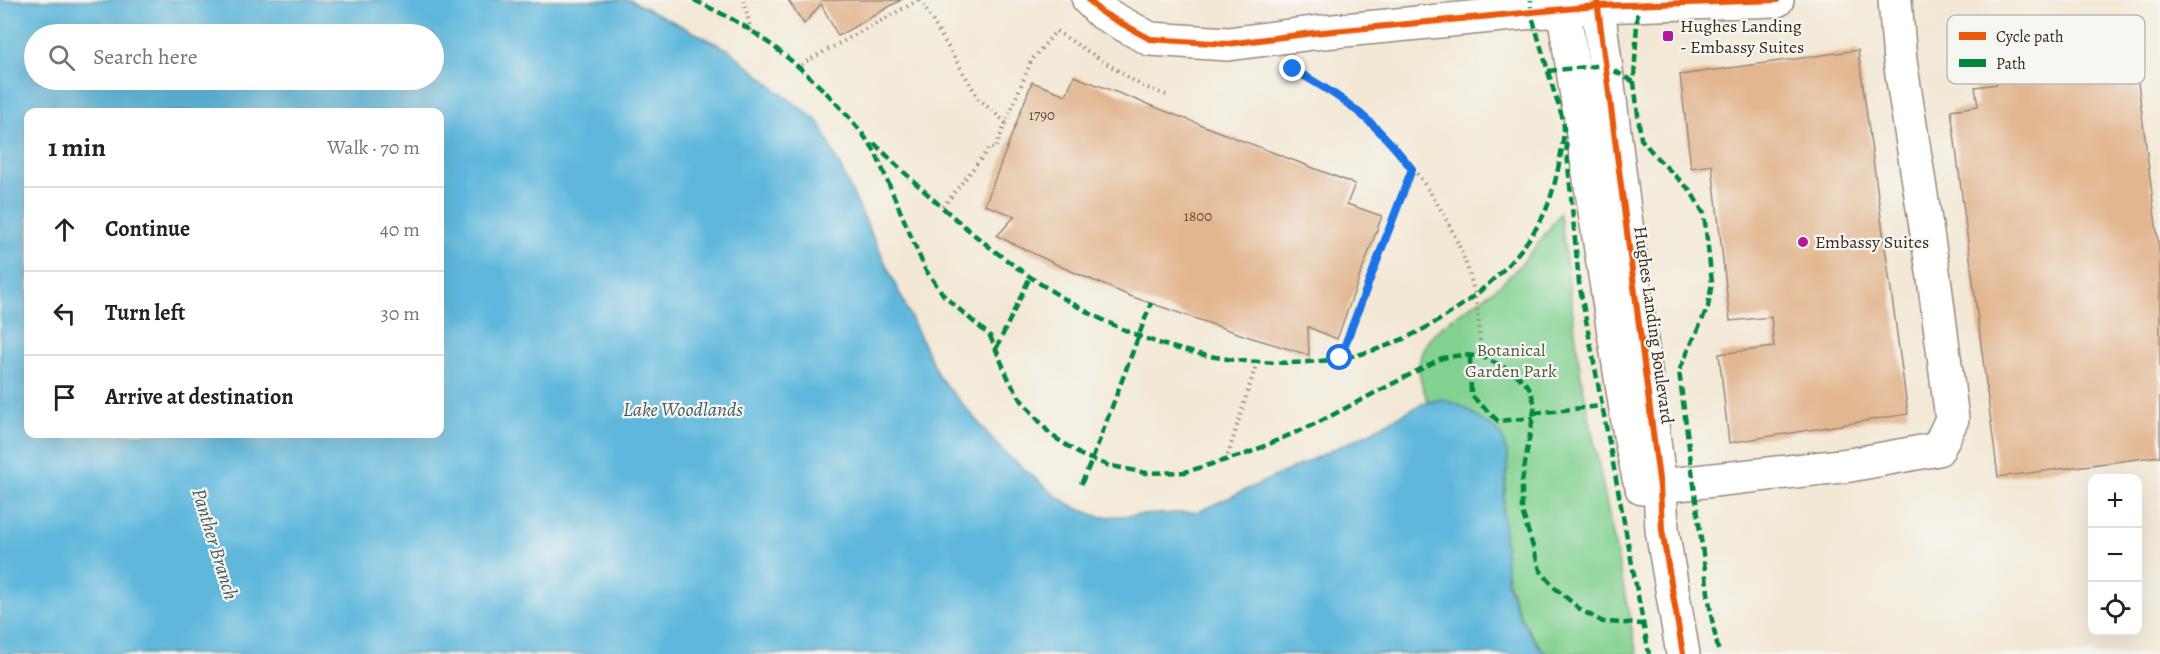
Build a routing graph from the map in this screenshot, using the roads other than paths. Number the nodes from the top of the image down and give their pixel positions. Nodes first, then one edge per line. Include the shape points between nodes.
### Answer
1 (1089, 0) edge
2 (1777, 0) edge
3 (1895, 0) edge
4 (1597, 3) edge
5 (1562, 5) edge
6 (1651, 488) junction
7 (1683, 654) edge

1 - 5 street via 1101,12 1150,39 1228,44
2 - 4 street
3 - 6 street via 1900,60 1952,419 1938,449 1851,465
4 - 5 street
4 - 6 street, Hughes Landing Boulevard
5 - 6 street, Hughes Landing Boulevard via 1630,435
6 - 7 street, Hughes Landing Boulevard

